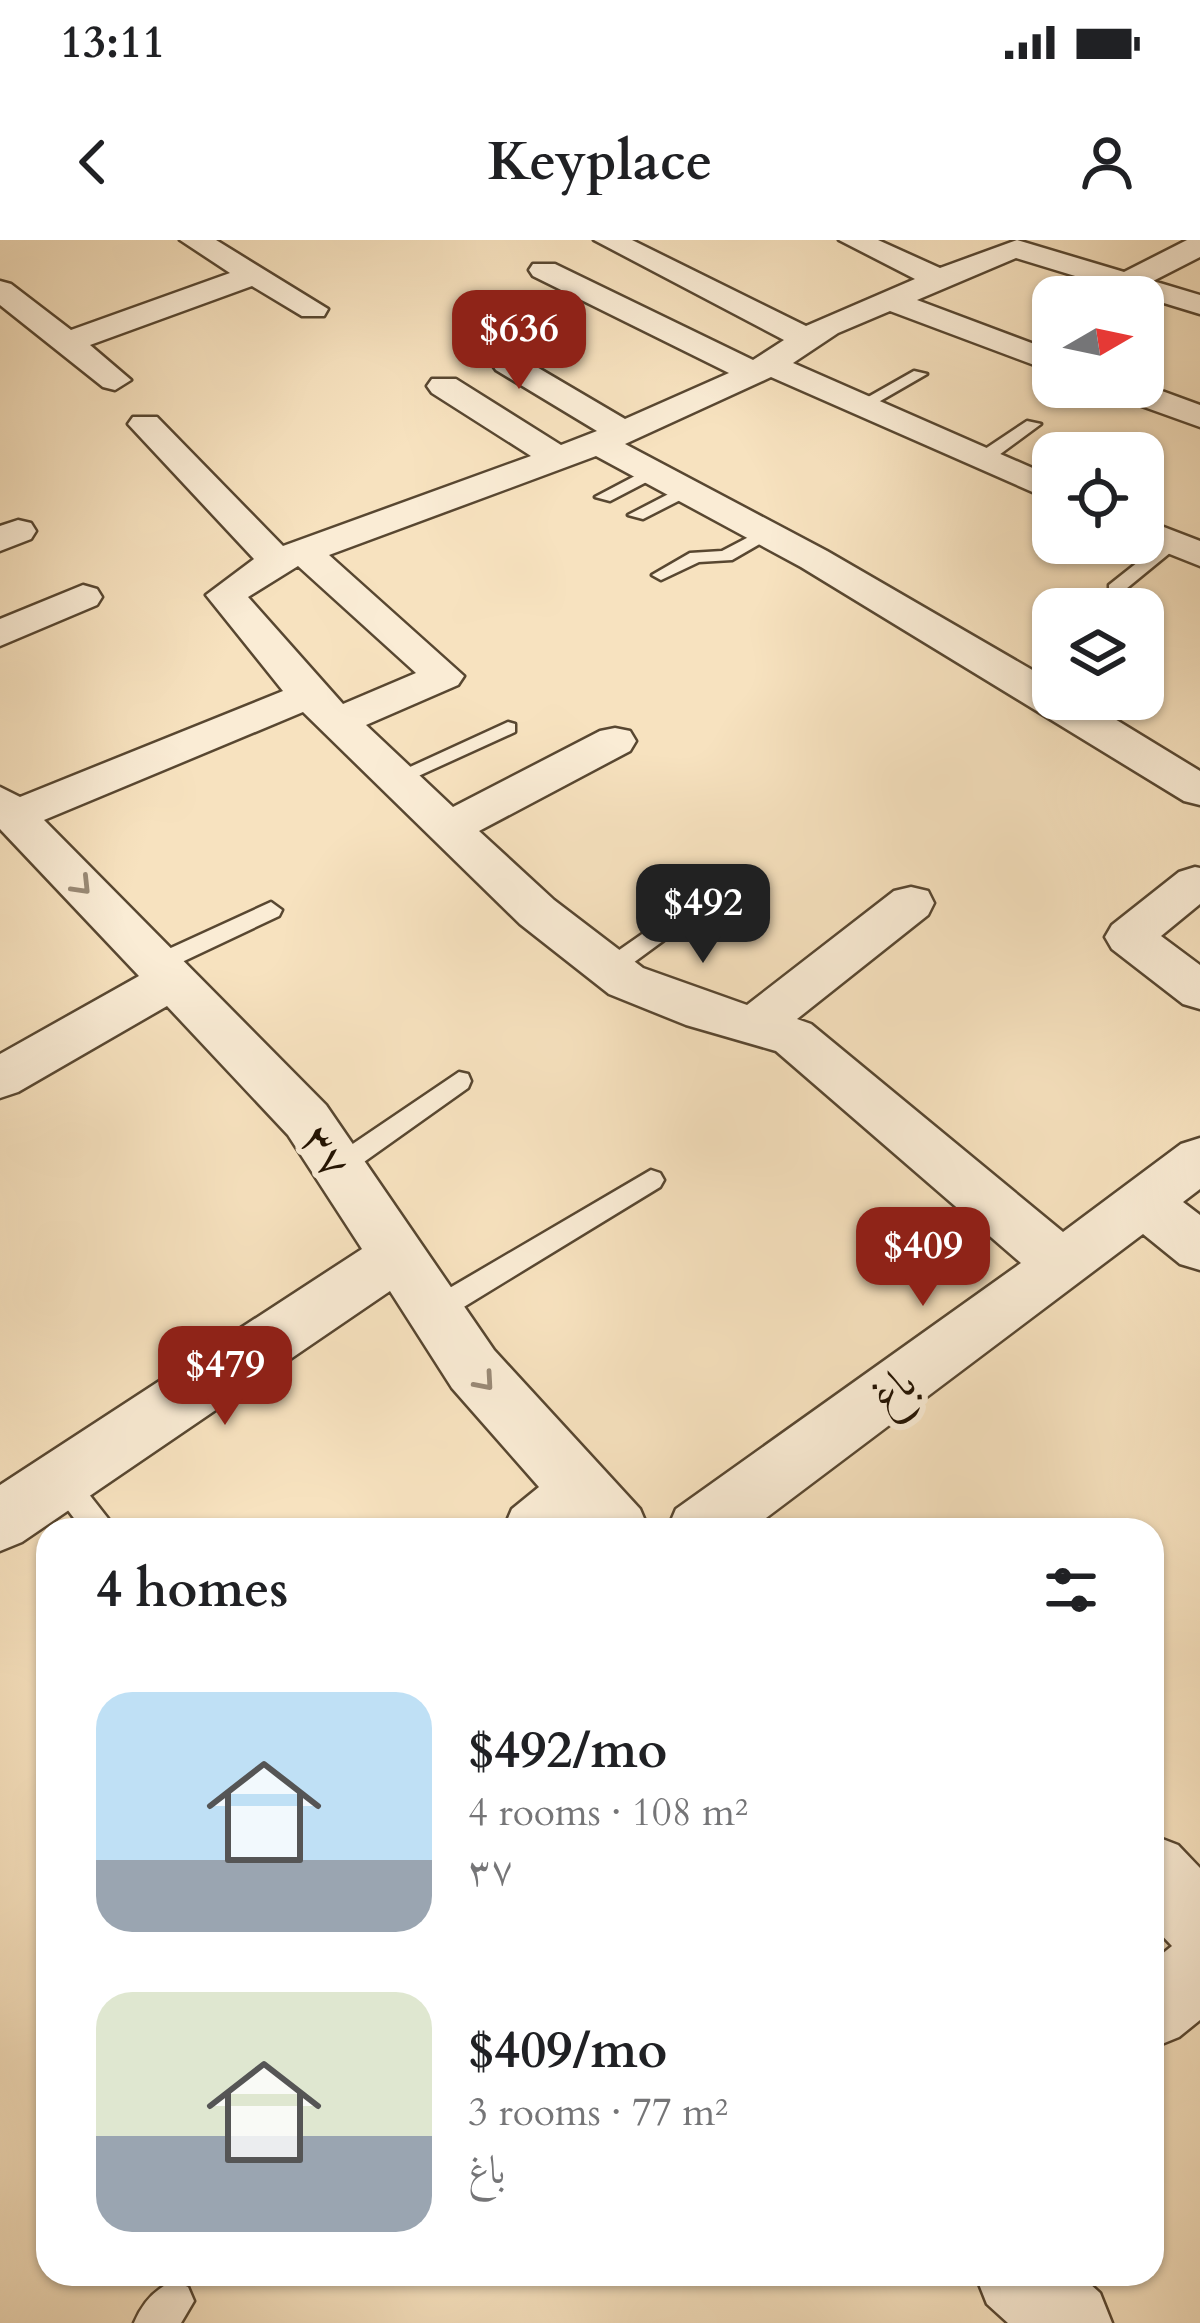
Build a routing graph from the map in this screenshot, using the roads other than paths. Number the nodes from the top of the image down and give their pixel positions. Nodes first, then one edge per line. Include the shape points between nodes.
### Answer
1 (196, 240) edge
2 (854, 240) edge
3 (614, 241) edge
4 (1200, 245) edge
5 (544, 270) dead end
6 (254, 274) junction
7 (1098, 276) edge
8 (1156, 276) edge
9 (940, 279) junction
10 (0, 290) edge
11 (1164, 295) edge
12 (889, 300) junction
13 (1200, 304) edge
14 (313, 309) dead end
15 (807, 339) junction
16 (67, 342) junction
17 (1032, 354) edge
18 (507, 363) dead end
19 (762, 369) junction
20 (919, 374) dead end
21 (115, 380) dead end
22 (444, 386) dead end
23 (1164, 404) edge
24 (862, 405) junction
25 (1200, 417) edge
26 (145, 424) dead end
27 (1033, 424) dead end
28 (611, 438) junction
29 (558, 458) junction
30 (982, 458) junction
31 (1032, 477) edge
32 (669, 481) junction
33 (604, 497) dead end
34 (637, 515) dead end
35 (766, 533) junction
36 (1172, 543) edge
37 (290, 556) junction
38 (661, 575) dead end
39 (1117, 588) edge
40 (83, 597) dead end
41 (0, 634) edge
42 (1032, 687) edge
43 (323, 709) junction
44 (1087, 720) edge
45 (508, 728) dead end
46 (615, 741) dead end
47 (396, 778) junction
48 (1199, 788) edge
49 (448, 828) junction
50 (14, 831) edge
51 (734, 878) dead end
52 (1195, 883) dead end
53 (911, 903) dead end
54 (271, 910) dead end
55 (610, 968) junction
56 (165, 972) junction
57 (1200, 991) edge
58 (755, 1026) junction
59 (0, 1078) edge
60 (459, 1082) dead end
61 (1200, 1159) edge
62 (338, 1167) junction
63 (651, 1180) dead end
64 (1144, 1202) junction
65 (1200, 1247) edge
66 (397, 1256) junction
67 (1062, 1265) junction
68 (434, 1311) junction
69 (60, 1480) junction
70 (578, 1517) edge
71 (92, 1518) edge
72 (715, 1518) edge
73 (0, 1521) edge
74 (1164, 1884) edge
75 (1200, 1922) edge
76 (1200, 1972) edge
77 (1164, 2000) edge
78 (1030, 2286) edge
79 (1070, 2323) edge

1 - 6 street
2 - 9 street
3 - 15 street
4 - 8 street
5 - 19 street
6 - 14 street
6 - 16 street
7 - 9 street via 1014,248
9 - 12 street
10 - 16 street
11 - 13 street
12 - 15 street
12 - 17 street
15 - 19 street
16 - 21 street
18 - 28 street
19 - 24 street
19 - 28 street
20 - 24 lane
22 - 29 street
23 - 25 street
24 - 30 street
26 - 37 street
27 - 30 lane
28 - 29 street
28 - 32 street
29 - 37 street
30 - 31 street
32 - 33 lane
32 - 34 lane
32 - 35 street
35 - 38 lane via 726,556 696,557
35 - 42 street
36 - 39 lane
37 - 43 street via 225,595
37 - 43 street via 444,676
40 - 41 street
43 - 47 street
43 - 50 street
44 - 48 street
45 - 47 lane
46 - 49 street
47 - 49 street
49 - 55 street
50 -> 56 street, ۳۷
51 - 55 lane
52 - 57 street via 1129,937
53 - 58 street
54 - 56 lane
55 - 58 street via 626,981
56 - 59 street
56 - 62 street, ۳۷ via 307,1120
58 - 67 street via 809,1049
60 - 62 lane
61 - 64 street, باغ
62 - 66 street, ۳۷
63 - 68 lane
64 - 65 street
64 - 67 street, باغ
66 - 68 street, ۳۷
66 - 69 street
67 - 72 street, باغ
68 -> 70 street, ۳۷
69 - 71 lane
69 - 73 street
74 - 75 street
76 - 77 street
78 - 79 street

